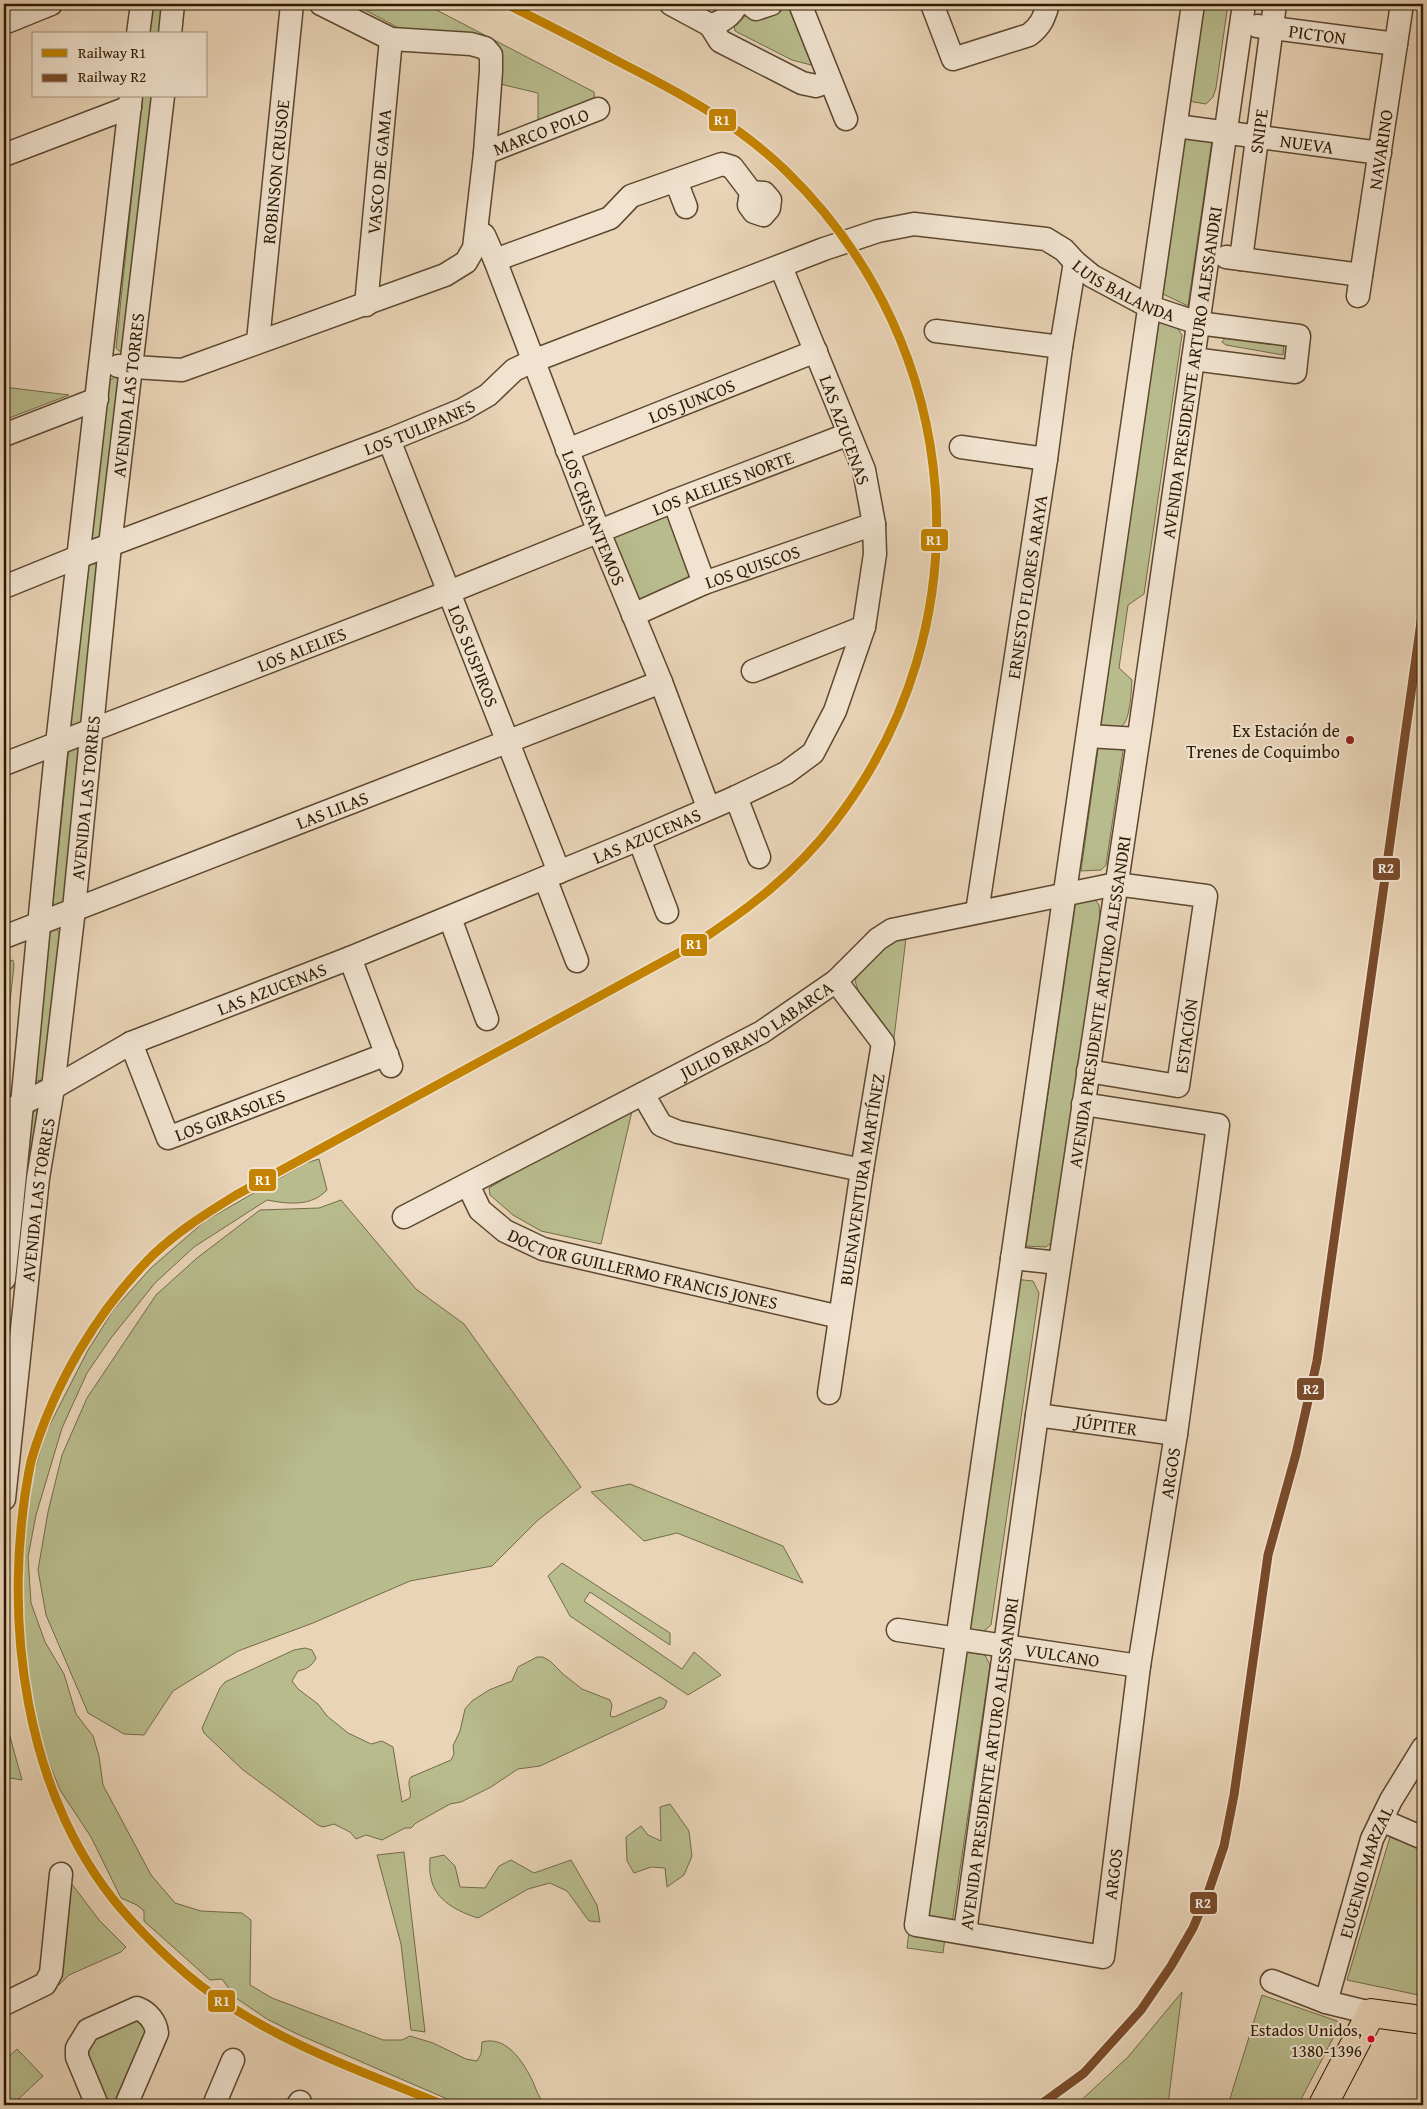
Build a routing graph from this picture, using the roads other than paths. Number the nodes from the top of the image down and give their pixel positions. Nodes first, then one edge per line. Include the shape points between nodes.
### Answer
1 (51, 4) edge
2 (142, 4) edge
3 (173, 4) edge
4 (292, 4) edge
5 (321, 4) edge
6 (671, 4) edge
7 (737, 4) edge
8 (750, 4) edge
9 (771, 4) edge
10 (800, 4) edge
11 (932, 4) edge
12 (1048, 4) edge
13 (1194, 4) edge
14 (1275, 4) edge
15 (1402, 4) edge
16 (1242, 14) edge
17 (4, 23) edge
18 (710, 25) junction
19 (1272, 28) junction
20 (138, 32) edge
21 (170, 32) edge
22 (391, 39) junction
23 (1396, 44) junction
24 (830, 81) junction
25 (163, 98) edge
26 (130, 102) edge
27 (598, 109) dead end
28 (846, 119) dead end
29 (1176, 126) junction
30 (1225, 133) junction
31 (1257, 137) junction
32 (485, 153) junction
33 (1380, 153) junction
34 (4, 154) edge
35 (676, 181) junction
36 (751, 192) dead end
37 (686, 207) dead end
38 (478, 232) junction
39 (824, 249) joint
40 (1208, 254) junction
41 (1240, 259) junction
42 (495, 260) junction
43 (1075, 262) junction
44 (781, 266) junction
45 (366, 304) junction
46 (1150, 307) junction
47 (1198, 323) junction
48 (936, 331) dead end
49 (258, 341) junction
50 (1061, 347) junction
51 (816, 351) junction
52 (1193, 359) junction
53 (533, 361) junction
54 (101, 364) junction
55 (131, 367) junction
56 (96, 399) junction
57 (849, 434) junction
58 (4, 435) edge
59 (389, 440) junction
60 (961, 447) dead end
61 (567, 450) junction
62 (1046, 459) junction
63 (674, 501) junction
64 (874, 524) junction
65 (598, 532) junction
66 (110, 545) junction
67 (78, 557) junction
68 (704, 583) junction
69 (4, 588) edge
70 (449, 592) junction
71 (633, 614) junction
72 (864, 627) junction
73 (753, 671) dead end
74 (661, 682) junction
75 (91, 729) junction
76 (1088, 736) junction
77 (1138, 739) junction
78 (508, 741) junction
79 (57, 743) junction
80 (4, 764) edge
81 (736, 797) junction
82 (708, 807) junction
83 (639, 839) junction
84 (759, 857) dead end
85 (552, 875) junction
86 (1116, 884) junction
87 (1065, 895) junction
88 (1206, 896) joint
89 (74, 909) junction
90 (667, 912) dead end
91 (977, 912) junction
92 (450, 918) junction
93 (39, 923) junction
94 (4, 937) edge
95 (350, 958) junction
96 (577, 961) dead end
97 (836, 981) junction
98 (487, 1019) dead end
99 (131, 1042) junction
100 (1088, 1071) junction
101 (53, 1088) junction
102 (643, 1094) junction
103 (1083, 1104) junction
104 (13, 1108) edge
105 (862, 1170) junction
106 (468, 1185) junction
107 (404, 1217) dead end
108 (7, 1219) edge
109 (1012, 1258) junction
110 (1059, 1263) junction
111 (4, 1279) edge
112 (840, 1317) junction
113 (829, 1393) dead end
114 (1037, 1415) junction
115 (1176, 1434) junction
116 (4, 1499) edge
117 (898, 1630) dead end
118 (957, 1639) junction
119 (1004, 1646) junction
120 (1139, 1666) junction
121 (1423, 1748) edge
122 (1381, 1820) junction
123 (1423, 1838) edge
124 (61, 1874) dead end
125 (965, 1932) junction
126 (1272, 1981) dead end
127 (1326, 2002) junction
128 (4, 2004) edge
129 (1371, 2013) junction
130 (1423, 2020) edge
131 (233, 2060) dead end
132 (97, 2105) edge
133 (126, 2105) edge
134 (214, 2105) edge
135 (1322, 2105) edge

1 - 17 street
2 - 20 street
3 - 21 street
4 - 49 street, ROBINSON CRUSOE
5 - 22 street
6 - 18 street
7 - 18 street via 730,16
8 - 9 street via 756,8
10 - 24 street
11 - 12 street via 953,60 1029,35 1038,28
13 - 29 street, AVENIDA PRESIDENTE ARTURO ALESSANDRI
14 - 19 street, SNIPE
15 - 23 street, NAVARINO
16 - 19 street, PICTON
16 - 30 street, AVENIDA PRESIDENTE ARTURO ALESSANDRI
18 - 24 street via 720,41 802,83 816,86
19 - 23 street, PICTON
19 - 31 street, SNIPE
22 - 32 street via 471,44 485,48 491,55
22 - 45 street, VASCO DE GAMA
23 - 33 street, NAVARINO
24 - 28 street
25 - 55 street, AVENIDA LAS TORRES
26 - 34 street
26 - 54 street, AVENIDA LAS TORRES
27 - 32 street, MARCO POLO
29 - 30 street, NUEVA
29 - 46 street, AVENIDA PRESIDENTE ARTURO ALESSANDRI
30 - 31 street, NUEVA
30 - 40 street, AVENIDA PRESIDENTE ARTURO ALESSANDRI
31 - 33 street, NUEVA
31 - 41 street, SNIPE
32 - 38 street
33 - 41 street, NAVARINO via 1360,285
35 - 36 street via 722,164 732,167
35 - 37 street
35 - 42 street via 631,196 610,218
38 - 42 street, LOS CRISANTEMOS via 484,234
38 - 45 street via 466,262 445,275
39 - 43 street, LUIS BALANDA via 878,231 914,224 1046,239 1064,250
39 - 44 street, LOS TULIPANES
40 - 41 street
40 - 47 street, AVENIDA PRESIDENTE ARTURO ALESSANDRI
42 - 53 street, LOS CRISANTEMOS
43 - 46 street, LUIS BALANDA via 1092,276
43 - 50 street, ERNESTO FLORES ARAYA
44 - 51 street, LAS AZUCENAS
44 - 53 street, LOS TULIPANES
45 - 49 street
46 - 47 street, LUIS BALANDA
46 - 76 street, AVENIDA PRESIDENTE ARTURO ALESSANDRI
47 - 52 street, AVENIDA PRESIDENTE ARTURO ALESSANDRI
47 - 52 street, LUIS BALANDA via 1299,336 1295,372
48 - 50 street
49 - 55 street via 182,370
50 - 62 street, ERNESTO FLORES ARAYA
51 - 57 street, LAS AZUCENAS
51 - 61 street, LOS JUNCOS
52 - 77 street, AVENIDA PRESIDENTE ARTURO ALESSANDRI
53 - 59 street, LOS TULIPANES via 514,370 488,396
53 - 61 street, LOS CRISANTEMOS
54 - 55 street
54 - 56 street, AVENIDA LAS TORRES
55 - 66 street, AVENIDA LAS TORRES
56 - 58 street
56 - 67 street, AVENIDA LAS TORRES
57 - 63 street, LOS ALELIES NORTE
57 - 64 street, LAS AZUCENAS via 864,470
59 - 66 street, LOS TULIPANES
59 - 70 street, LOS SUSPIROS
60 - 62 street
61 - 65 street, LOS CRISANTEMOS
62 - 91 street, ERNESTO FLORES ARAYA
63 - 65 street, LOS ALELIES NORTE
63 - 68 street
64 - 68 street, LOS QUISCOS
64 - 72 street, LAS AZUCENAS via 875,554
65 - 70 street, LOS ALELIES
65 - 71 street, LOS CRISANTEMOS
66 - 67 street, LOS TULIPANES
66 - 75 street, AVENIDA LAS TORRES
67 - 69 street, LOS TULIPANES
67 - 79 street, AVENIDA LAS TORRES
68 - 71 street, LOS QUISCOS
70 - 75 street, LOS ALELIES
70 - 78 street, LOS SUSPIROS
71 - 74 street, LOS CRISANTEMOS
72 - 73 street
72 - 81 street, LAS AZUCENAS via 835,711 813,753 786,773
74 - 78 street, LAS LILAS
74 - 82 street, LOS CRISANTEMOS
75 - 79 street, LOS ALELIES
75 - 89 street, AVENIDA LAS TORRES
76 - 77 street
76 - 87 street, AVENIDA PRESIDENTE ARTURO ALESSANDRI
77 - 86 street, AVENIDA PRESIDENTE ARTURO ALESSANDRI
78 - 85 street, LOS SUSPIROS
78 - 89 street, LAS LILAS
79 - 80 street, LOS ALELIES
79 - 93 street, AVENIDA LAS TORRES
81 - 82 street, LAS AZUCENAS
81 - 84 street
82 - 83 street, LAS AZUCENAS
83 - 85 street, LAS AZUCENAS
83 - 90 street
85 - 92 street, LAS AZUCENAS
85 - 96 street, LOS SUSPIROS
86 - 87 street, JULIO BRAVO LABARCA
86 - 88 street, JULIO BRAVO LABARCA
86 - 100 street, AVENIDA PRESIDENTE ARTURO ALESSANDRI
87 - 91 street, JULIO BRAVO LABARCA
87 - 109 street, AVENIDA PRESIDENTE ARTURO ALESSANDRI
88 - 100 street, ESTACIÓN via 1178,1086
89 - 93 street, LAS LILAS
89 - 101 street, AVENIDA LAS TORRES
91 - 97 street, JULIO BRAVO LABARCA via 892,930 878,939
92 - 95 street, LAS AZUCENAS
92 - 98 street
93 - 94 street, LAS LILAS
93 - 104 street, AVENIDA LAS TORRES
95 - 99 street, LAS AZUCENAS
95 - 99 street, LOS GIRASOLES via 389,1060 168,1138
97 - 102 street, JULIO BRAVO LABARCA via 762,1032
97 - 105 street, BUENAVENTURA MARTÍNEZ via 883,1043
99 - 101 street, LAS AZUCENAS
100 - 103 street, AVENIDA PRESIDENTE ARTURO ALESSANDRI
101 - 104 street, LAS AZUCENAS
101 - 116 street, AVENIDA LAS TORRES via 38,1178
102 - 105 street via 661,1125 678,1132
102 - 106 street, JULIO BRAVO LABARCA
103 - 110 street, AVENIDA PRESIDENTE ARTURO ALESSANDRI
103 - 115 street, ARGOS via 1218,1125
104 - 108 street, AVENIDA LAS TORRES
105 - 112 street, BUENAVENTURA MARTÍNEZ
106 - 107 street, JULIO BRAVO LABARCA
106 - 112 street, DOCTOR GUILLERMO FRANCIS JONES via 480,1210 505,1231 543,1249
108 - 111 street, AVENIDA LAS TORRES
109 - 110 street
109 - 118 street, AVENIDA PRESIDENTE ARTURO ALESSANDRI
110 - 114 street, AVENIDA PRESIDENTE ARTURO ALESSANDRI
112 - 113 street, BUENAVENTURA MARTÍNEZ
114 - 115 street, JÚPITER
114 - 119 street, AVENIDA PRESIDENTE ARTURO ALESSANDRI
115 - 120 street, ARGOS
117 - 118 street, VULCANO
118 - 119 street, VULCANO
118 - 125 street, AVENIDA PRESIDENTE ARTURO ALESSANDRI via 916,1925
119 - 120 street, VULCANO
119 - 125 street, AVENIDA PRESIDENTE ARTURO ALESSANDRI
120 - 125 street, ARGOS via 1103,1956
121 - 122 street, EUGENIO MARZAL
122 - 123 street
122 - 127 street, EUGENIO MARZAL via 1372,1839
124 - 128 street via 51,1973 45,1984
126 - 127 street
127 - 129 street
129 - 130 main road
129 - 135 main road
131 - 134 street
132 - 133 street via 77,2057 78,2048 88,2030 138,2008 154,2022 157,2033

